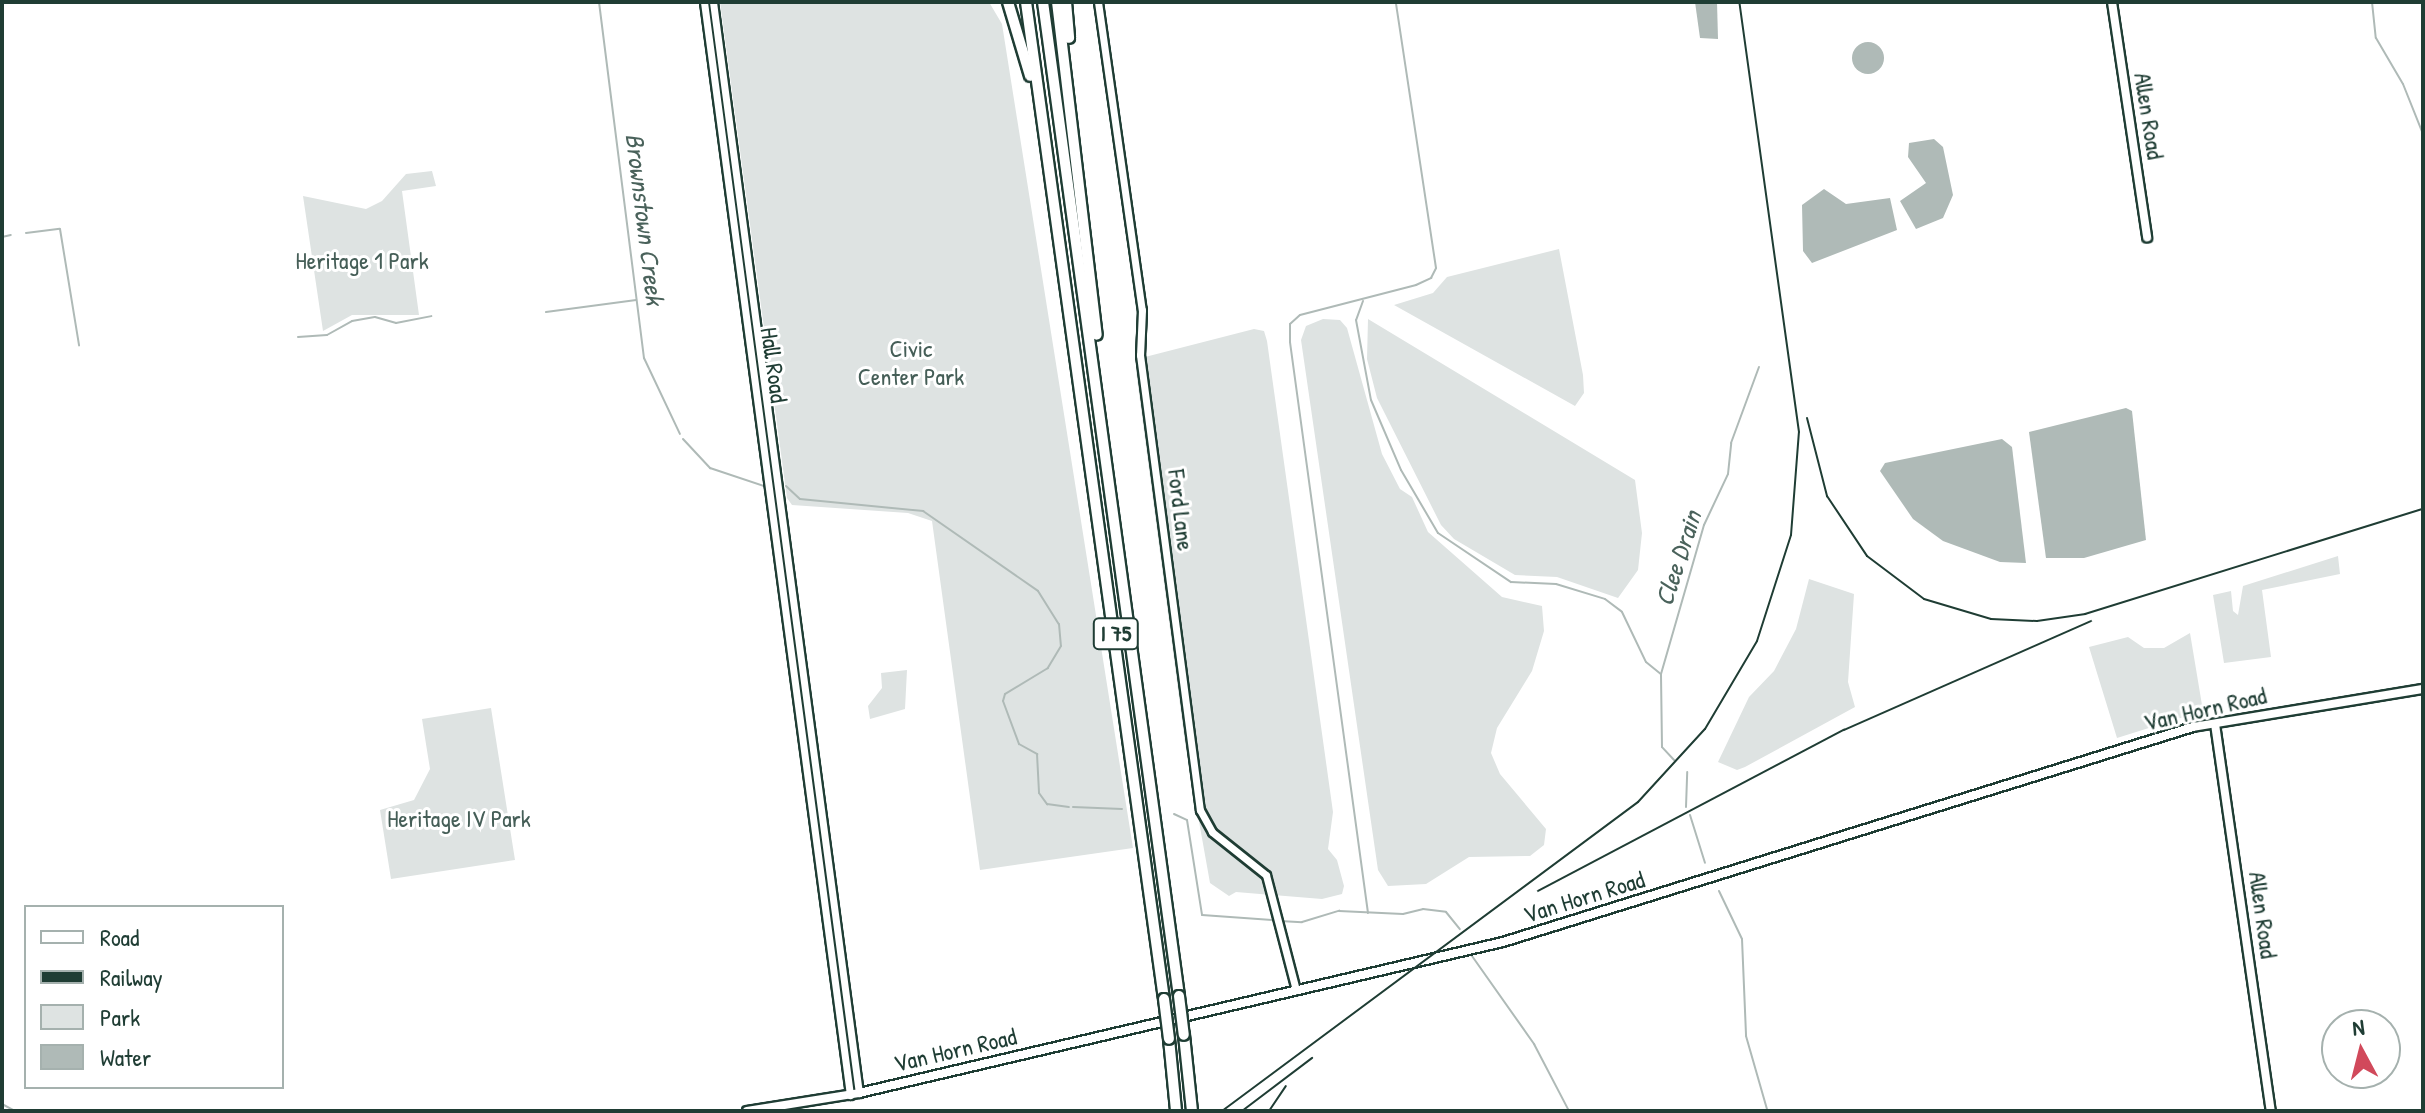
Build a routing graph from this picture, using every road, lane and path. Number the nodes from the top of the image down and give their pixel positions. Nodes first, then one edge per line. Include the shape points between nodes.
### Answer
1 (704, 2) edge
2 (713, 2) edge
3 (1008, 2) edge
4 (1026, 2) edge
5 (1043, 2) edge
6 (1057, 2) edge
7 (1066, 2) edge
8 (1098, 2) edge
9 (2112, 2) edge
10 (721, 58) junction
11 (712, 59) junction
12 (1071, 96) junction
13 (1045, 141) junction
14 (732, 172) junction
15 (2147, 237) dead end
16 (1097, 376) junction
17 (2423, 689) edge
18 (2215, 724) junction
19 (812, 733) junction
20 (803, 734) junction
21 (830, 902) junction
22 (1296, 990) junction
23 (855, 1094) junction
24 (747, 1111) edge
25 (1176, 1111) edge
26 (1192, 1111) edge
27 (2271, 1111) edge

1 - 11 street, Hall Road
2 - 10 street, Hall Road
3 - 13 highway
4 - 13 highway, I 75
5 - 16 highway, I 75
6 - 12 highway
7 - 12 highway
8 - 22 street, Ford Lane via 1142,310 1140,355 1200,810 1212,832 1266,875
9 - 15 main road, Allen Road
10 - 11 street
10 - 14 street, Hall Road
11 - 14 street, Hall Road
12 - 16 highway
13 - 25 highway, I 75, bridge
14 - 19 street, Hall Road
14 - 20 street, Hall Road
16 - 26 highway, I 75, bridge
17 - 18 main road, Van Horn Road
18 - 22 main road, Van Horn Road via 2092,757 1532,934
18 - 27 main road, Allen Road
19 - 20 street
19 - 21 street, Hall Road
20 - 21 street, Hall Road
21 - 23 street, Hall Road
22 - 23 main road, Van Horn Road
23 - 24 main road, Van Horn Road

